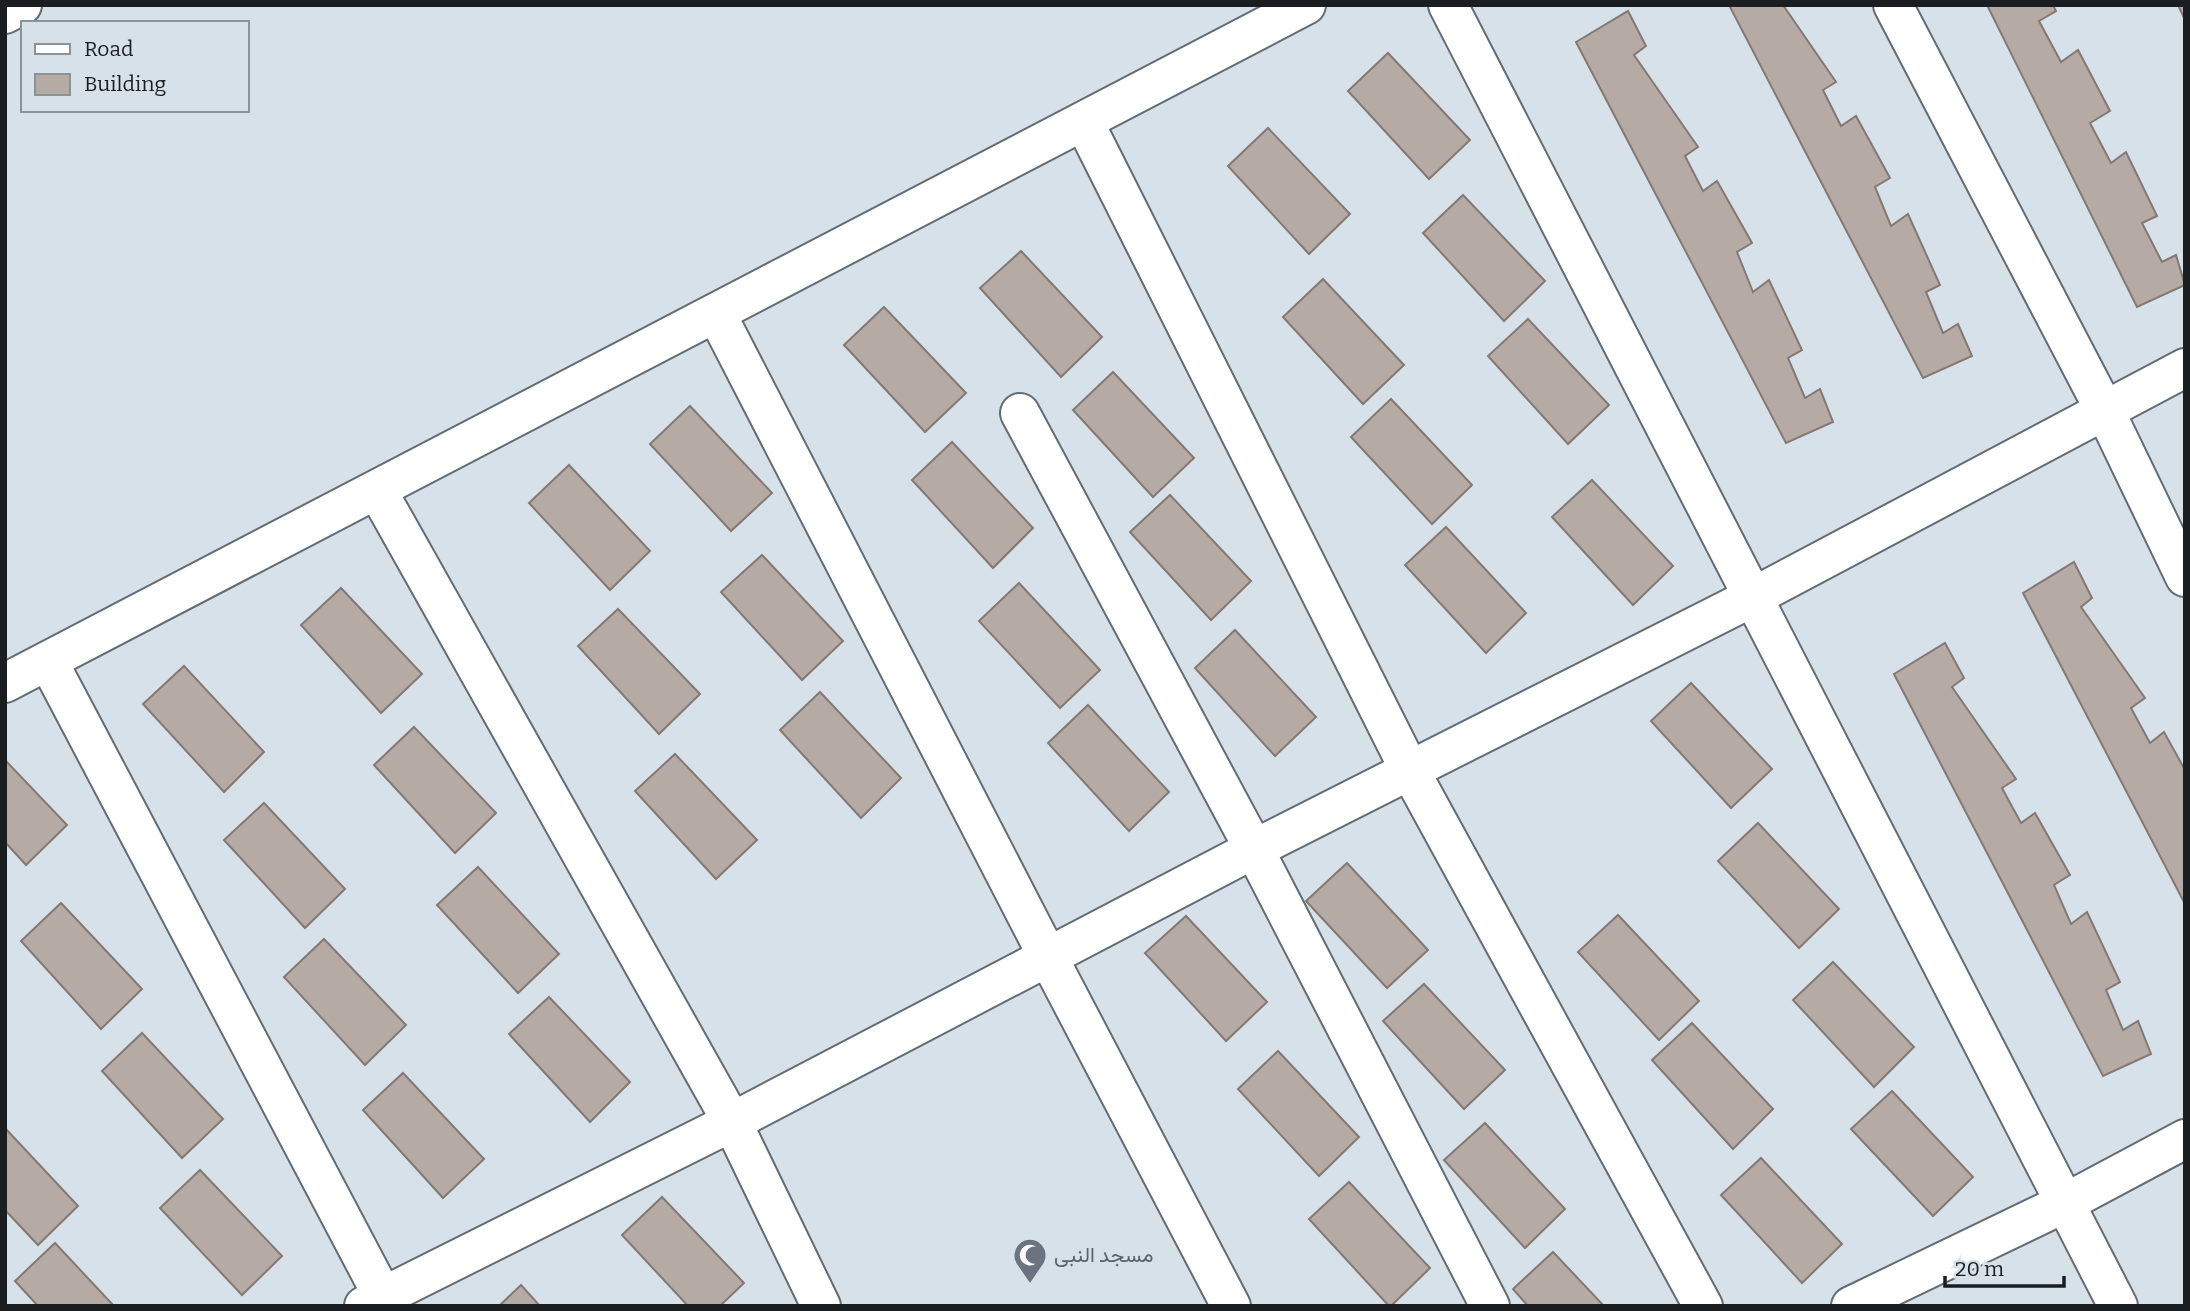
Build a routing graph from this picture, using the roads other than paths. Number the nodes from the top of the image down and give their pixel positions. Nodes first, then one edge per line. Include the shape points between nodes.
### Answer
1 (22, 5) edge
2 (1306, 5) edge
3 (1448, 5) edge
4 (1893, 5) edge
5 (5, 14) edge
6 (1084, 121) junction
7 (716, 313) junction
8 (2185, 368) edge
9 (2105, 411) junction
10 (1020, 413) dead end
11 (377, 490) junction
12 (2185, 577) edge
13 (1753, 597) junction
14 (48, 661) junction
15 (5, 683) edge
16 (1409, 769) junction
17 (1254, 849) junction
18 (1047, 956) junction
19 (732, 1122) junction
20 (2185, 1139) edge
21 (2065, 1203) junction
22 (378, 1303) edge
23 (821, 1306) edge
24 (1231, 1306) edge
25 (1490, 1306) edge
26 (1703, 1306) edge
27 (1851, 1306) edge
28 (2118, 1306) edge

1 - 5 street
2 - 6 street
3 - 13 street
4 - 9 street
6 - 7 street
6 - 16 street
7 - 11 street
7 - 18 street
8 - 9 street
9 - 12 street
9 - 13 street
10 - 17 street
11 - 14 street
11 - 19 street
13 - 16 street
13 - 21 street
14 - 15 street
14 - 22 street
16 - 17 street
16 - 26 street
17 - 18 street
17 - 25 street
18 - 19 street
18 - 24 street
19 - 22 street
19 - 23 street
20 - 21 street
21 - 27 street
21 - 28 street

